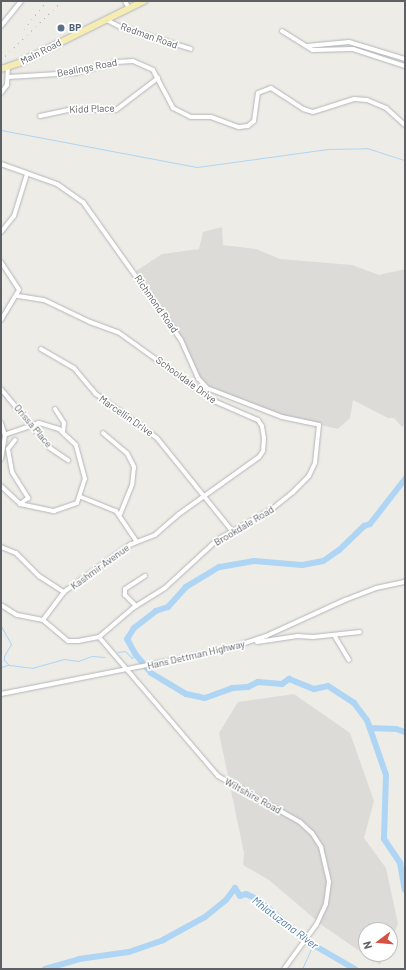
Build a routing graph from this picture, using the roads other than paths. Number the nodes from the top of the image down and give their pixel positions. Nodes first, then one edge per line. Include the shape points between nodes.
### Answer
1 (19, 1) edge
2 (125, 1) edge
3 (144, 1) edge
4 (129, 9) junction
5 (107, 20) junction
6 (1, 26) edge
7 (282, 31) dead end
8 (307, 46) junction
9 (191, 49) dead end
10 (405, 58) edge
11 (405, 66) edge
12 (8, 68) junction
13 (1, 69) edge
14 (8, 77) junction
15 (158, 78) junction
16 (1, 93) edge
17 (40, 116) dead end
18 (405, 124) edge
19 (1, 164) edge
20 (27, 174) junction
21 (1, 232) edge
22 (1, 262) edge
23 (18, 296) junction
24 (1, 320) edge
25 (40, 349) dead end
26 (1, 389) edge
27 (55, 409) dead end
28 (1, 423) edge
29 (32, 425) junction
30 (319, 425) joint
31 (63, 432) junction
32 (103, 433) dead end
33 (5, 435) junction
34 (15, 440) dead end
35 (1, 459) edge
36 (68, 460) dead end
37 (1, 486) edge
38 (204, 496) junction
39 (81, 497) junction
40 (20, 504) junction
41 (120, 514) junction
42 (232, 531) junction
43 (137, 542) junction
44 (1, 547) edge
45 (145, 576) dead end
46 (405, 582) edge
47 (64, 592) junction
48 (1, 605) edge
49 (136, 606) junction
50 (43, 620) junction
51 (360, 632) dead end
52 (334, 635) junction
53 (99, 636) junction
54 (249, 643) junction
55 (349, 660) dead end
56 (127, 671) junction
57 (1, 694) edge
58 (284, 969) edge

1 - 6 street
2 - 4 street
3 - 4 main road, Main Road
4 - 5 main road, Main Road
5 - 9 street, Redman Road via 120,27
5 - 12 main road, Main Road
7 - 8 street
8 - 10 street via 349,42
8 - 11 street via 317,51 353,49
12 - 13 main road, Main Road
12 - 14 street
14 - 15 street, Bealings Road via 75,73 129,61 150,68
14 - 16 street
15 - 17 street, Kidd Place via 116,110 69,110
15 - 18 street, Bealings Road via 169,102 178,112 191,117 211,117 239,127 248,126 254,121 258,93 271,88 303,109 313,112 354,99 366,100 386,108
19 - 20 street, Richmond Road
20 - 21 street via 14,216
20 - 30 street, Richmond Road via 64,187 83,202 177,334 198,378 207,388 282,417
22 - 23 street via 17,283
23 - 24 street
23 - 38 street, Schooldale Drive via 44,300 90,322 113,329 214,401 258,420 263,430 262,454
25 - 38 street, Marcellin Drive via 74,368 96,394 154,436
26 - 29 street, Orissa Place
27 - 31 street via 64,423
28 - 33 street
29 - 31 street via 43,424
29 - 33 street
29 - 36 street, Orissa Place via 50,448
30 - 42 street, Brookdale Road via 317,457 309,476 278,506
31 - 39 street via 78,449 85,476
32 - 41 street via 127,453 134,467 132,485
33 - 35 street
34 - 40 street via 8,449 12,472 28,498
37 - 40 street
38 - 42 street, Marcellin Drive
38 - 43 street, Kashmir Avenue via 155,535
39 - 40 street via 74,505 54,511
39 - 41 street via 108,506
41 - 43 street
42 - 49 street, Brookdale Road via 212,544 165,588
43 - 47 street, Kashmir Avenue
44 - 47 street via 16,553 39,576
45 - 49 street via 125,590 125,595
46 - 54 street, Hans Dettman Highway via 376,588 345,600
47 - 50 street, Kashmir Avenue
48 - 50 street via 17,615
49 - 53 street, Brookdale Road
50 - 53 street via 68,641
51 - 52 street
52 - 54 street via 298,636
52 - 55 street
53 - 56 street, Wiltshire Road
54 - 56 street, Hans Dettman Highway
56 - 57 street, Hans Dettman Highway
56 - 58 street, Wiltshire Road via 218,776 291,817 312,833 324,855 329,882 326,904 316,925

